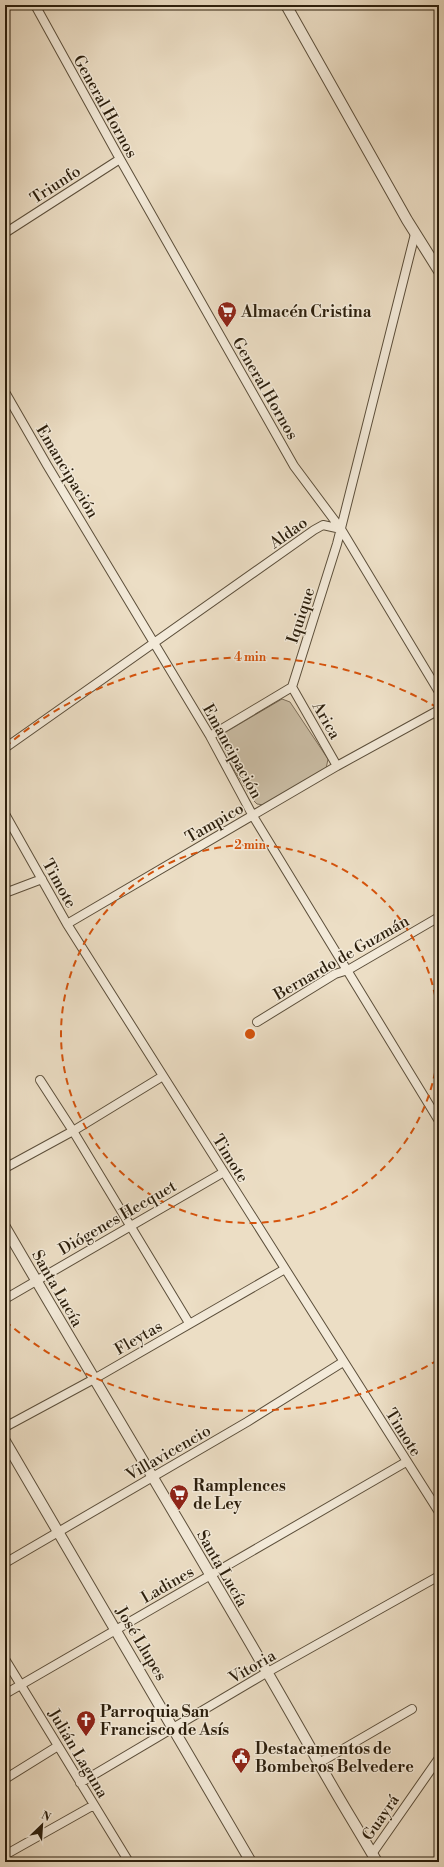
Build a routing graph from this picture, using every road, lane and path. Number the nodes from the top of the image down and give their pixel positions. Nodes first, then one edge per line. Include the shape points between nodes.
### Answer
1 (35, 5) edge
2 (286, 5) edge
3 (120, 159) junction
4 (5, 233) edge
5 (416, 234) junction
6 (439, 271) edge
7 (5, 392) edge
8 (341, 529) junction
9 (154, 644) junction
10 (292, 688) junction
11 (439, 692) edge
12 (439, 710) edge
13 (210, 736) junction
14 (5, 748) edge
15 (337, 766) junction
16 (5, 814) edge
17 (253, 816) junction
18 (42, 879) junction
19 (5, 892) edge
20 (439, 917) edge
21 (67, 924) junction
22 (348, 970) junction
23 (257, 1022) dead end
24 (163, 1076) junction
25 (40, 1080) dead end
26 (439, 1121) edge
27 (72, 1131) junction
28 (5, 1168) edge
29 (224, 1172) junction
30 (129, 1226) junction
31 (5, 1227) edge
32 (284, 1269) junction
33 (36, 1281) junction
34 (5, 1299) edge
35 (189, 1324) junction
36 (343, 1362) junction
37 (94, 1379) junction
38 (5, 1427) edge
39 (5, 1441) edge
40 (406, 1462) junction
41 (153, 1477) junction
42 (439, 1512) edge
43 (58, 1532) junction
44 (5, 1563) edge
45 (210, 1576) junction
46 (439, 1576) edge
47 (116, 1629) junction
48 (5, 1659) edge
49 (266, 1673) junction
50 (20, 1685) junction
51 (5, 1694) edge
52 (412, 1709) dead end
53 (174, 1728) junction
54 (58, 1746) junction
55 (439, 1758) edge
56 (319, 1763) junction
57 (5, 1779) edge
58 (80, 1783) junction
59 (94, 1805) junction
60 (5, 1855) edge
61 (374, 1858) edge
62 (128, 1862) edge
63 (251, 1862) edge

1 - 3 street, General Hornos
2 - 5 street
3 - 4 street, Triunfo
3 - 8 street, General Hornos via 294,466
5 - 6 street
5 - 8 street
7 - 9 street, Emancipación
8 - 9 street, Aldao via 323,525 314,530
8 - 10 street, Iquique
8 - 11 street, General Hornos
9 - 13 street, Emancipación
9 - 14 street, Aldao
10 - 13 street
10 - 15 street, Arica
12 - 15 street, Tampico
13 - 17 street, Emancipación
15 - 17 street, Tampico
16 - 18 street, Timote
17 - 21 street, Tampico
17 - 22 street, Emancipación
18 - 19 street
18 - 21 street, Timote
20 - 22 street, Bernardo de Guzmán
21 - 24 street, Timote
22 - 23 street, Bernardo de Guzmán via 335,974
22 - 26 street, Emancipación
24 - 27 street
24 - 29 street, Timote
25 - 27 street
27 - 28 street
27 - 30 street
29 - 30 street, Diógenes Hecquet
29 - 32 street, Timote
30 - 33 street, Diógenes Hecquet
30 - 35 street
31 - 33 street, Santa Lucía
32 - 35 street, Fleytas
32 - 36 street, Timote
33 - 34 street, Diógenes Hecquet
33 - 37 street, Santa Lucía
35 - 37 street, Fleytas
36 - 40 street, Timote
36 - 41 street, Villavicencio
37 - 38 street, Fleytas
37 - 41 street, Santa Lucía
39 - 43 street, José Llupes
40 - 42 street, Timote
40 - 45 street, Ladines
41 - 43 street, Villavicencio
41 - 45 street, Santa Lucía
43 - 44 street, Villavicencio
43 - 47 street, José Llupes
45 - 47 street, Ladines
45 - 49 street, Santa Lucía
46 - 49 street, Vitoria
47 - 50 street, Ladines
47 - 53 street, José Llupes
48 - 50 street, Julián Laguna
49 - 53 street, Vitoria
49 - 56 street, Santa Lucía
50 - 51 street, Ladines
50 - 54 street, Julián Laguna
52 - 56 street
53 - 58 street, Vitoria
53 - 63 street, José Llupes
54 - 57 street
54 - 58 street, Julián Laguna
55 - 61 street, Guayrá
56 - 61 street, Santa Lucía
58 - 59 street, Julián Laguna
59 - 60 street
59 - 62 street, Julián Laguna

